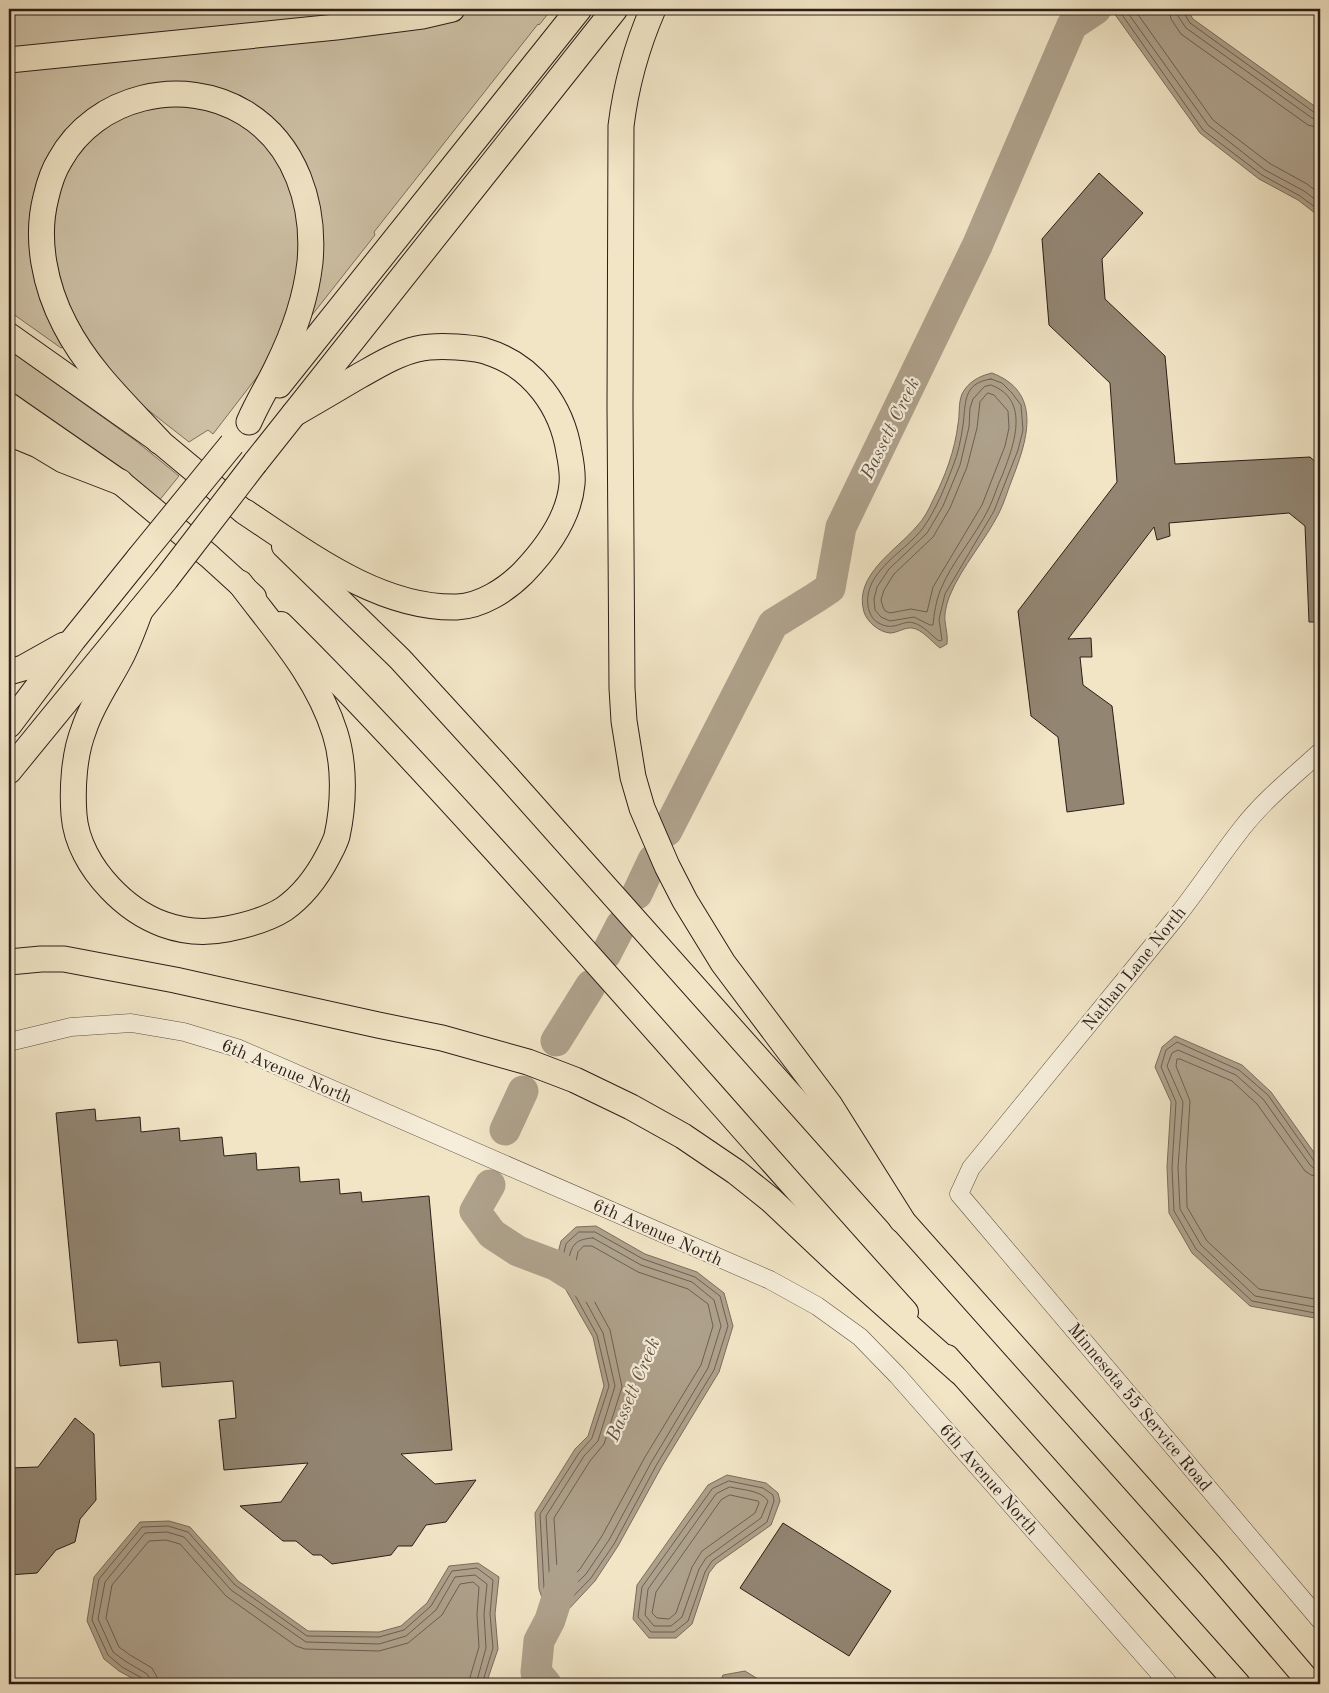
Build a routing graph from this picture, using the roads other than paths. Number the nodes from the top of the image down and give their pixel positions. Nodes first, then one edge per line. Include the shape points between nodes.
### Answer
1 (452, 9) edge
2 (579, 9) edge
3 (615, 9) edge
4 (653, 9) edge
5 (9, 60) edge
6 (9, 335) edge
7 (9, 405) edge
8 (294, 414) junction
9 (249, 422) junction
10 (9, 433) edge
11 (159, 441) junction
12 (120, 482) junction
13 (245, 512) junction
14 (240, 584) junction
15 (140, 611) junction
16 (73, 640) junction
17 (9, 672) edge
18 (9, 725) edge
19 (1320, 752) edge
20 (9, 771) edge
21 (9, 962) edge
22 (9, 1042) edge
23 (959, 1194) joint
24 (902, 1220) junction
25 (960, 1372) junction
26 (1320, 1620) edge
27 (1169, 1684) edge
28 (1238, 1684) edge
29 (1311, 1684) edge

1 - 5 highway via 336,27
2 - 9 highway
3 - 8 highway
4 - 24 highway via 634,60 621,126 622,688 633,777 642,808 667,866 723,963 829,1104
6 - 11 highway
7 - 12 highway
8 - 13 highway via 378,365 416,349 433,346 487,351 521,369 552,401 560,418 567,438 572,484 562,518 554,536 518,578 488,598 458,607 399,600 379,592 342,573
8 - 15 highway, bridge
9 - 11 highway via 292,335 306,284 310,263 310,224 303,189 297,172 279,144 244,112 199,96 170,94 143,98 114,108 90,124 60,158 44,204 42,250 52,295 73,340 87,362
9 - 16 highway, bridge
10 - 12 highway via 63,460
11 - 13 highway
12 - 14 highway
13 - 24 highway via 291,552 400,659
14 - 15 highway via 298,658 317,690 336,734 343,778 337,838 321,868 306,889 284,909 252,923 193,932 151,920 106,884 81,843 74,816 76,763 81,738 91,712 122,657
14 - 25 highway via 322,665 458,810
15 - 20 highway
16 - 17 highway via 24,668
16 - 18 highway
19 - 23 street, Nathan Lane North via 1244,825 1182,910 972,1168
21 - 25 highway via 64,959 175,980 442,1038 528,1062 575,1080 684,1136 736,1172
22 - 27 street, 6th Avenue North via 71,1027 131,1023 184,1032 237,1048 770,1280 817,1306 860,1337 897,1375
23 - 26 street, Minnesota 55 Service Road
24 - 29 highway
25 - 28 highway

